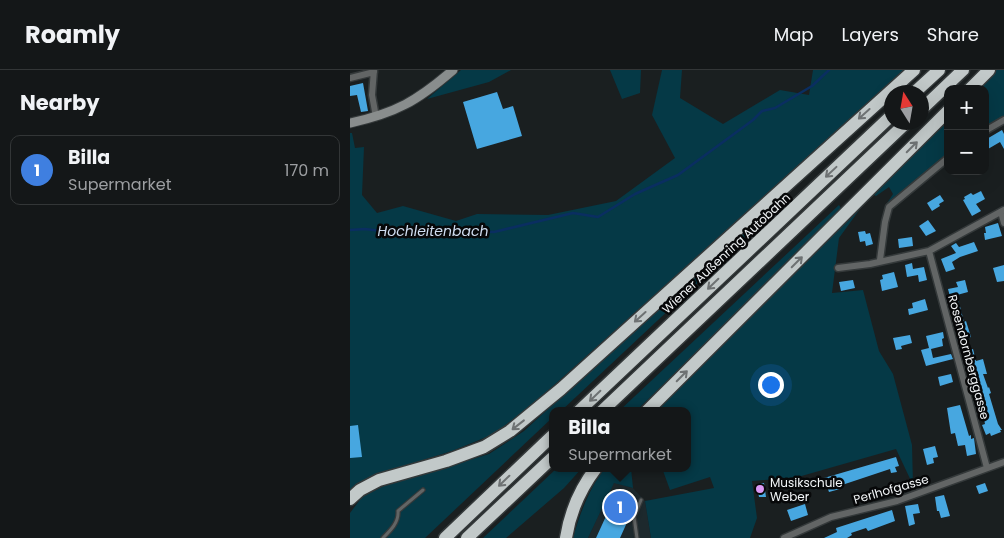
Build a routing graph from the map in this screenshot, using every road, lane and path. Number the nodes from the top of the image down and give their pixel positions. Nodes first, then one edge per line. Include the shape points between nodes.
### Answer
1 (452, 70) edge
2 (914, 70) edge
3 (939, 70) edge
4 (963, 70) edge
5 (989, 70) edge
6 (374, 71) edge
7 (350, 78) edge
8 (923, 85) edge
9 (974, 85) edge
10 (929, 102) edge
11 (944, 115) edge
12 (376, 117) junction
13 (1004, 120) edge
14 (350, 123) edge
15 (884, 123) edge
16 (899, 130) edge
17 (987, 130) edge
18 (944, 161) edge
19 (1002, 211) edge
20 (1004, 223) edge
21 (929, 251) junction
22 (880, 260) junction
23 (838, 268) dead end
24 (583, 407) edge
25 (606, 407) edge
26 (651, 407) edge
27 (549, 439) edge
28 (549, 461) edge
29 (1004, 462) edge
30 (987, 468) junction
31 (593, 472) edge
32 (423, 490) dead end
33 (350, 498) edge
34 (641, 500) dead end
35 (383, 538) edge
36 (445, 538) edge
37 (467, 538) edge
38 (566, 538) edge
39 (637, 538) edge
40 (784, 538) edge

1 - 12 main road via 413,101
2 -> 33 highway via 561,389 510,431 470,453 379,480
3 - 8 highway
4 - 10 highway
5 - 9 highway
6 - 7 street
6 - 12 street via 372,95
26 -> 11 highway
12 - 14 main road
13 - 17 street
15 -> 24 highway, Wiener Außenring Autobahn
16 - 25 highway
18 - 22 street via 889,207
19 - 20 street
19 - 21 street
21 - 22 street
21 - 30 street, Rosendornberggasse
22 - 23 street
27 -> 36 highway
28 - 37 highway
29 - 30 street, Perlhofgasse
30 - 40 street, Perlhofgasse via 896,501 831,518
31 - 38 highway via 574,506
32 - 35 lane via 398,510 398,517
34 - 39 lane via 634,517

